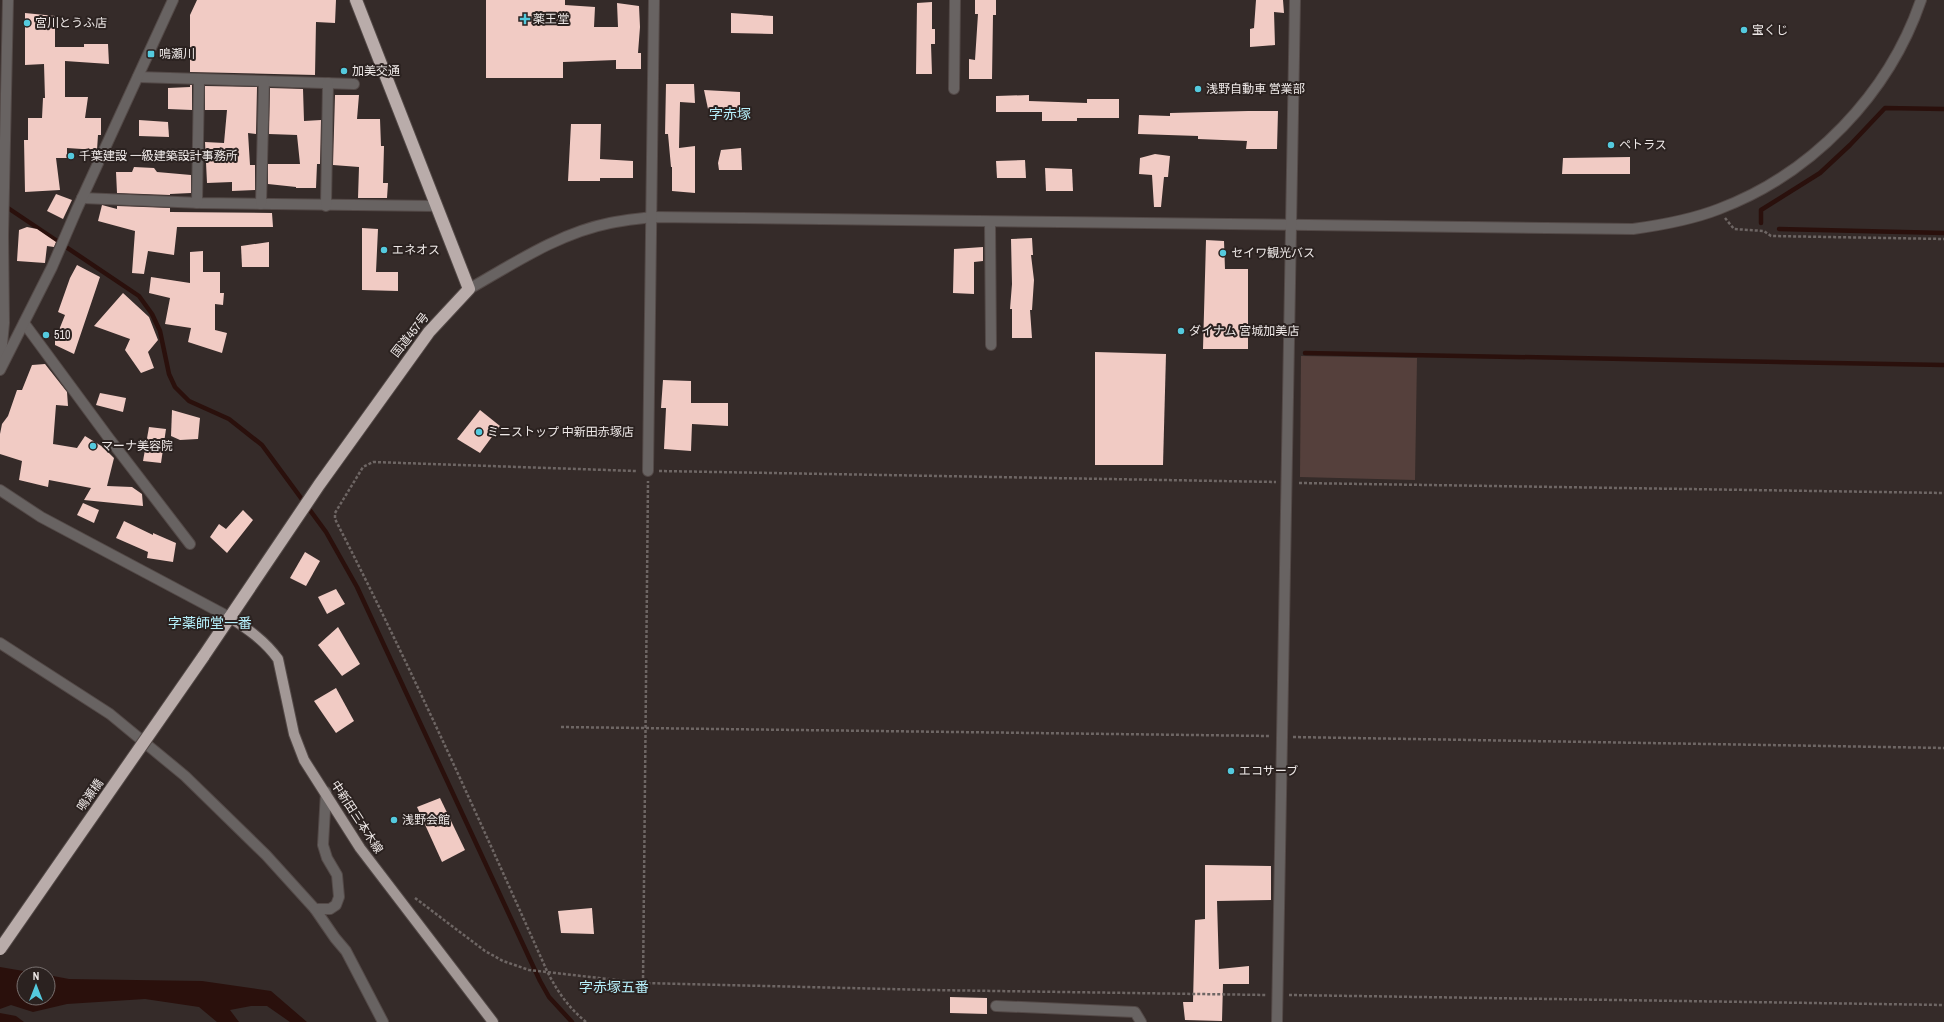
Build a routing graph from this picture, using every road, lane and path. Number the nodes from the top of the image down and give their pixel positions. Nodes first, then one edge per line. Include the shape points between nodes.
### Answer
1 (8, 0) edge
2 (173, 0) edge
3 (356, 0) edge
4 (654, 0) edge
5 (955, 0) edge
6 (1295, 0) edge
7 (1921, 0) edge
8 (138, 77) junction
9 (199, 79) junction
10 (264, 81) junction
11 (328, 83) junction
12 (354, 84) dead end
13 (954, 89) dead end
14 (82, 198) junction
15 (197, 203) junction
16 (261, 204) junction
17 (326, 206) junction
18 (436, 206) junction
19 (1718, 210) junction
20 (652, 217) junction
21 (990, 222) junction
22 (1292, 226) junction
23 (1, 235) edge
24 (1944, 239) edge
25 (469, 289) junction
26 (24, 323) junction
27 (991, 345) dead end
28 (0, 369) edge
29 (648, 471) junction
30 (1287, 482) junction
31 (0, 490) edge
32 (1944, 493) edge
33 (190, 544) dead end
34 (230, 617) junction
35 (0, 643) edge
36 (202, 657) joint
37 (561, 727) dead end
38 (646, 728) junction
39 (1282, 736) junction
40 (1944, 748) edge
41 (326, 792) junction
42 (413, 897) dead end
43 (315, 909) junction
44 (0, 949) edge
45 (547, 971) junction
46 (643, 983) junction
47 (1278, 995) junction
48 (1944, 1005) edge
49 (996, 1006) dead end
50 (383, 1022) edge
51 (493, 1022) edge
52 (586, 1022) edge
53 (1141, 1022) edge
54 (1277, 1022) edge

1 - 23 street
2 - 8 street
3 - 18 highway
4 - 20 street
5 - 13 street
6 - 22 street
7 - 19 street via 1896,58 1874,90 1825,144 1755,193
8 - 9 street
8 - 14 street
9 - 10 street
9 - 15 street
10 - 11 street
10 - 16 street
11 - 12 street
11 - 17 street
14 - 15 street
14 - 26 street via 52,268
15 - 16 street
16 - 17 street
17 - 18 street
18 - 25 highway
19 - 22 street via 1673,223 1633,229
19 - 24 path via 1734,229 1764,231 1771,236
20 - 21 street
20 - 25 street via 609,223 567,236
20 - 29 street
21 - 22 street
21 - 27 street
22 - 30 street
23 - 28 street via 4,323
25 - 34 highway, 国道457号 via 428,332 318,485
26 - 28 street
26 - 33 street
29 - 30 path
29 - 38 path
29 - 45 path via 373,462 364,466 335,513 335,519 396,640
30 - 32 path
30 - 39 street
31 - 34 street via 41,517
34 - 36 highway, 国道457号
34 - 41 main road, 中新田三本木線 via 253,633 278,659 294,734 304,760
35 - 43 street via 110,714 185,776 266,855
36 - 44 highway, 鳴瀬橋, bridge
37 - 38 path
38 - 39 path
38 - 46 path
39 - 40 path
39 - 47 street
41 - 43 street via 323,845 337,875 339,897 336,905 330,909
41 - 51 main road, 中新田三本木線 via 360,848
42 - 45 path via 502,961 529,970
43 - 50 street via 346,951
45 - 46 path
45 - 52 path via 556,990 568,1006
46 - 47 path
47 - 48 path
47 - 54 street
49 - 53 street via 1135,1012

